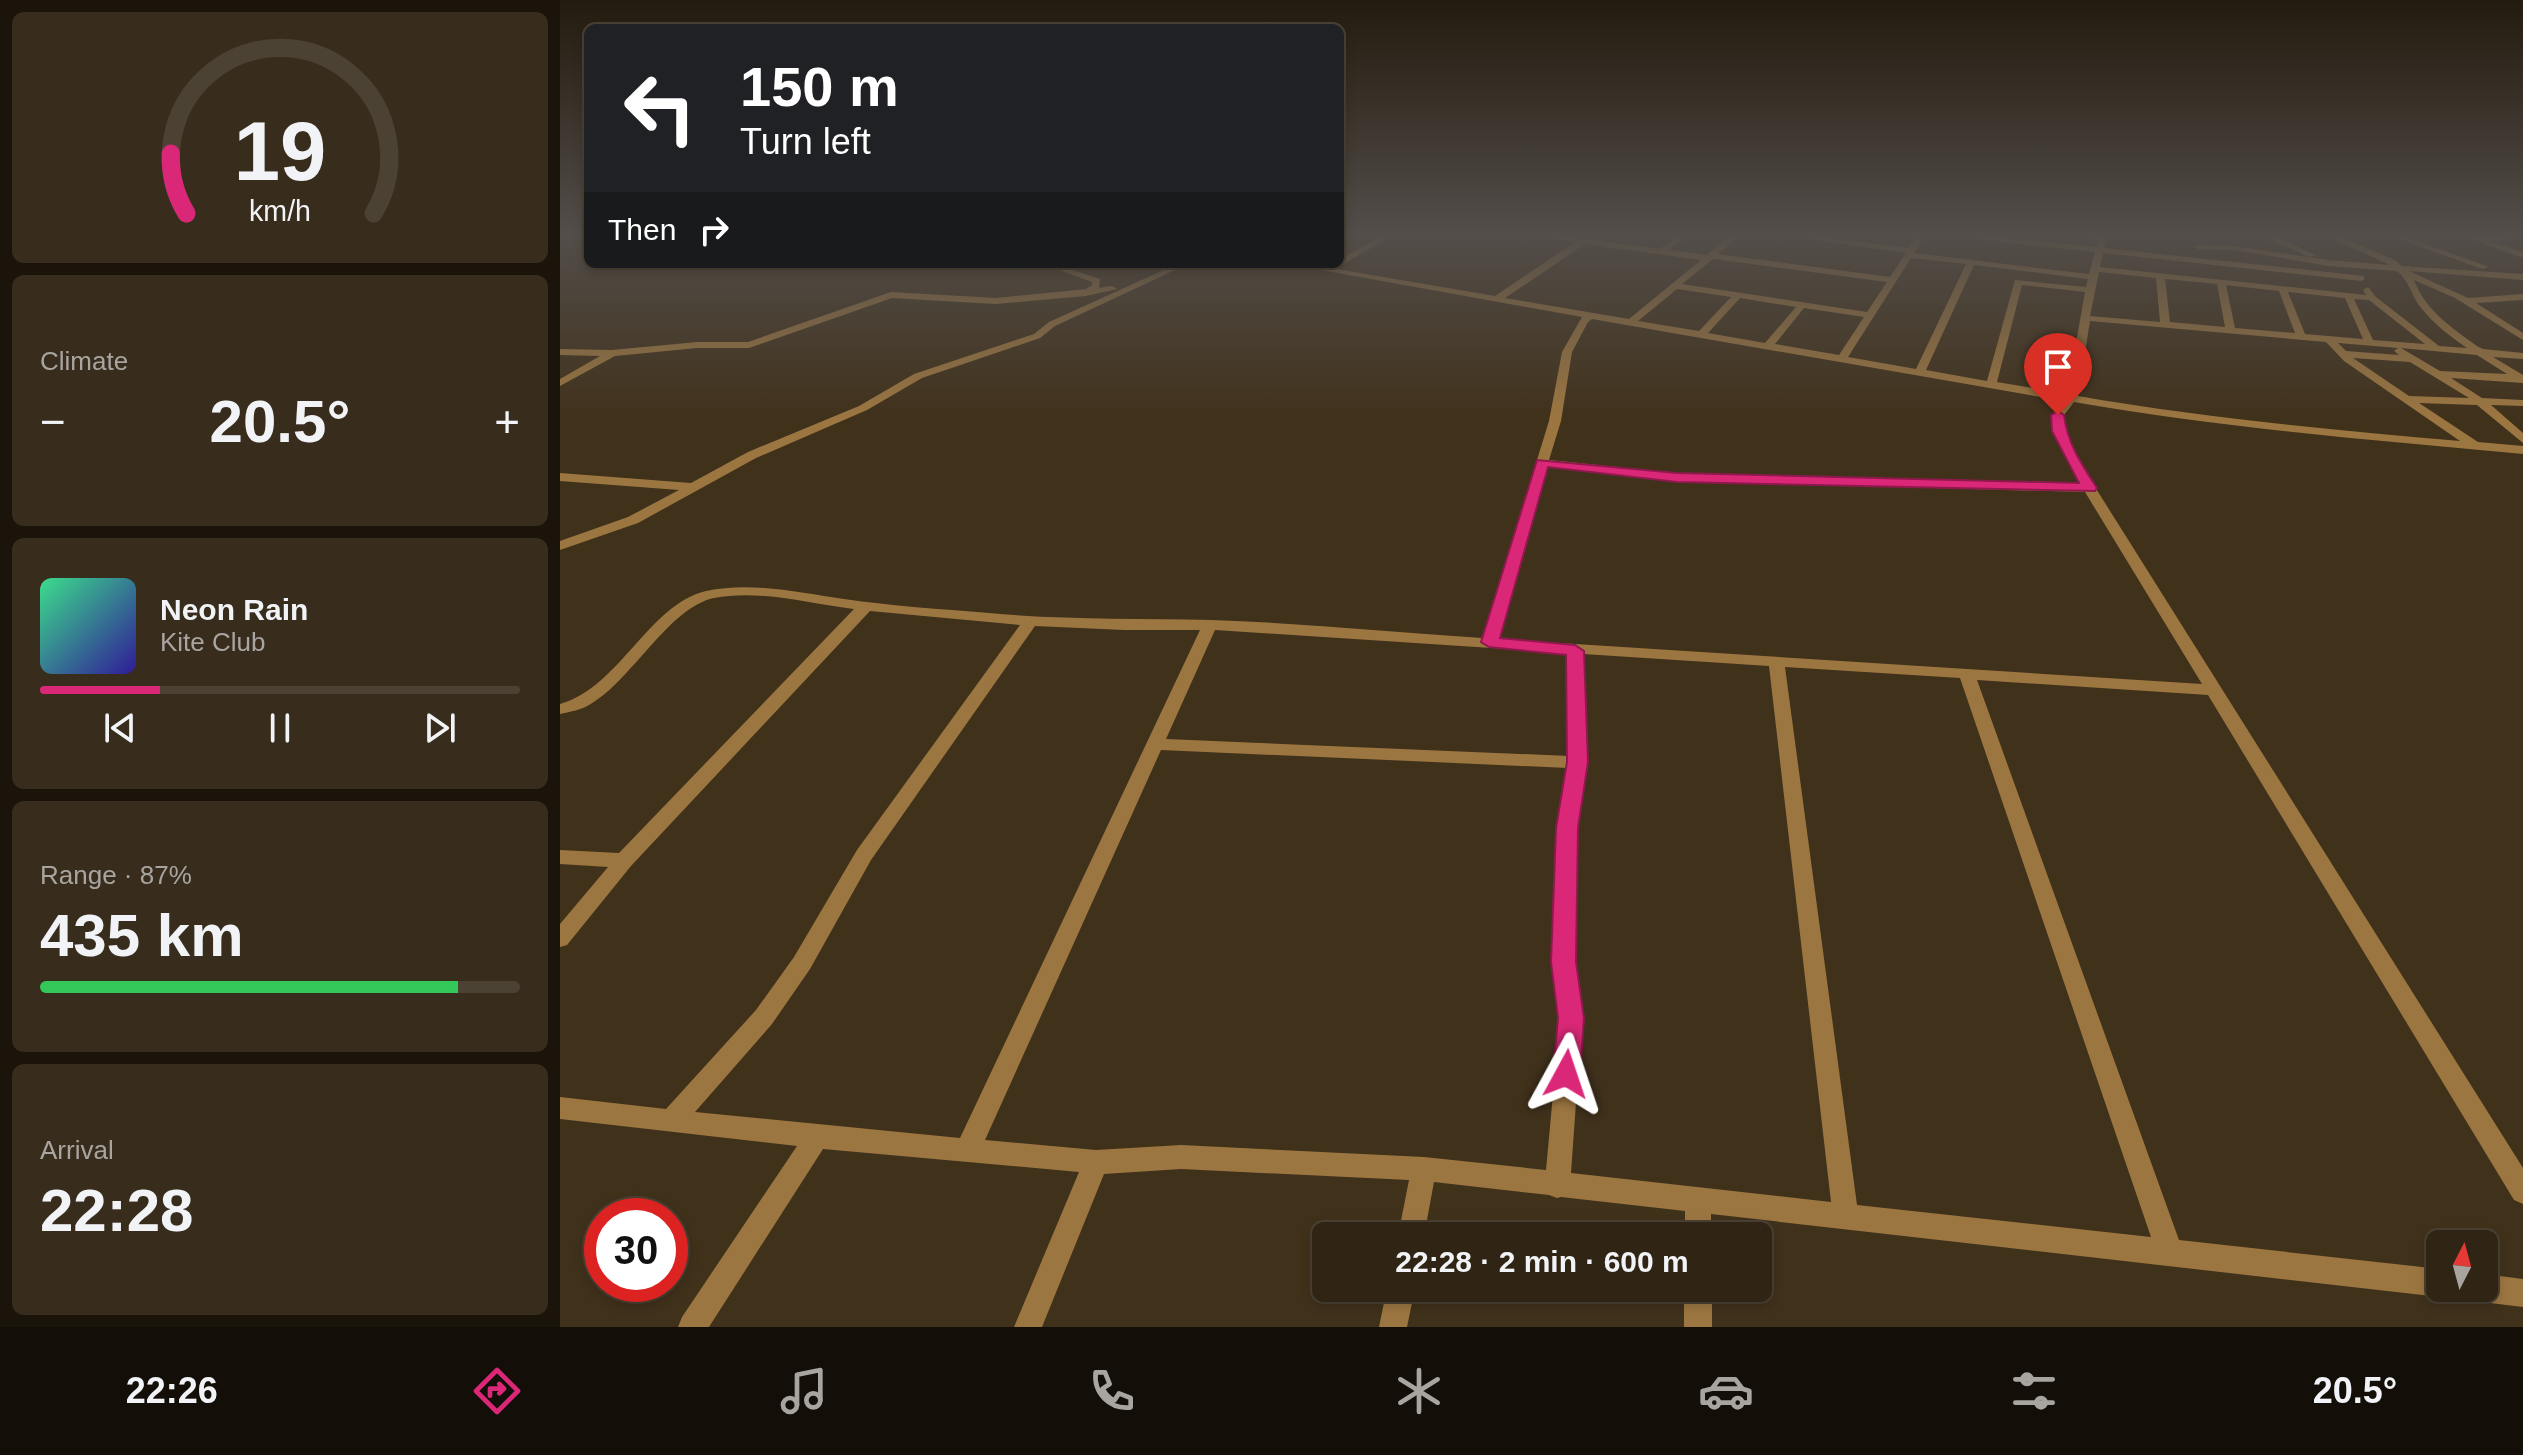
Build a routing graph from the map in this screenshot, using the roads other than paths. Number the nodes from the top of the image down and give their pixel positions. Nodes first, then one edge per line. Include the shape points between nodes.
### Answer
1 (1076, 294) edge
2 (1114, 294) edge
3 (1473, 294) edge
4 (1504, 294) edge
5 (1665, 294) edge
6 (1730, 294) edge
7 (1883, 294) edge
8 (1957, 294) edge
9 (2015, 294) edge
10 (2089, 294) edge
11 (2162, 294) edge
12 (2223, 294) edge
13 (2284, 294) edge
14 (2338, 294) edge
15 (2370, 294) edge
16 (2417, 294) edge
17 (2451, 294) edge
18 (1738, 295) junction
19 (2348, 295) junction
20 (2523, 297) edge
21 (2372, 298) junction
22 (1497, 299) junction
23 (2466, 301) junction
24 (1802, 305) junction
25 (1591, 315) junction
26 (1870, 315) junction
27 (2085, 318) junction
28 (2164, 320) junction
29 (1631, 322) junction
30 (2230, 326) junction
31 (1701, 335) junction
32 (2522, 336) edge
33 (2302, 338) junction
34 (2330, 340) junction
35 (2370, 344) junction
36 (2391, 346) junction
37 (1767, 347) junction
38 (2439, 351) junction
39 (560, 352) edge
40 (612, 353) junction
41 (2481, 353) junction
42 (2342, 354) junction
43 (2523, 356) edge
44 (1842, 359) junction
45 (2414, 359) junction
46 (1920, 372) junction
47 (2440, 374) junction
48 (2521, 379) edge
49 (560, 383) edge
50 (1991, 384) junction
51 (2072, 398) junction
52 (2407, 399) junction
53 (2478, 400) junction
54 (2523, 403) edge
55 (2523, 439) edge
56 (2476, 447) junction
57 (2523, 450) edge
58 (1542, 463) junction
59 (560, 477) edge
60 (695, 488) junction
61 (2090, 488) junction
62 (560, 546) edge
63 (866, 606) junction
64 (1032, 619) junction
65 (1210, 625) junction
66 (1489, 642) junction
67 (1575, 651) junction
68 (1776, 661) junction
69 (1966, 672) junction
70 (2215, 690) junction
71 (560, 709) edge
72 (1156, 744) junction
73 (1578, 762) junction
74 (560, 857) edge
75 (624, 861) junction
76 (560, 939) edge
77 (560, 1108) edge
78 (671, 1121) junction
79 (817, 1137) junction
80 (967, 1151) junction
81 (1096, 1162) junction
82 (1424, 1169) junction
83 (1557, 1186) junction
84 (2523, 1191) edge
85 (1698, 1202) junction
86 (1846, 1218) junction
87 (1414, 1222) edge
88 (1698, 1222) edge
89 (2170, 1253) junction
90 (2426, 1281) edge
91 (2498, 1290) edge
92 (2523, 1293) edge
93 (1398, 1302) edge
94 (1698, 1302) edge
95 (692, 1327) edge
96 (1028, 1327) edge
97 (1393, 1327) edge
98 (1698, 1327) edge

1 - 40 street via 996,301 891,295 757,344
2 - 60 street via 1037,336 918,376
3 - 22 street
4 - 22 street
5 - 29 street
6 - 18 street
7 - 26 street
8 - 46 street
9 - 50 street
10 - 27 street
11 - 28 street
12 - 30 street
13 - 33 street
14 - 19 street
15 - 21 street
16 - 41 street via 2458,338
17 - 23 street
18 - 24 street
18 - 31 street
19 - 21 street
19 - 35 street
20 - 23 street
21 - 38 street
22 - 25 street
23 - 32 street
24 - 26 street
24 - 37 street
25 - 29 street
25 - 58 street via 1567,352
26 - 44 street
27 - 28 street
27 - 51 street
28 - 30 street
29 - 31 street
30 - 33 street
31 - 37 street
33 - 34 street
34 - 35 street
34 - 42 street
35 - 36 street
36 - 38 street
36 - 45 street
37 - 44 street
38 - 41 street
39 - 40 street
40 - 49 street
41 - 43 street
41 - 48 street
42 - 45 street
42 - 52 street
44 - 46 street
45 - 47 street
46 - 50 street
47 - 48 street
47 - 53 street
50 - 51 street
51 - 56 street via 2263,427
51 - 61 street via 2058,415 2059,431
52 - 53 street
52 - 56 street
53 - 54 street
53 - 55 street
56 - 57 street
58 - 61 street via 1677,477
58 - 66 street
59 - 60 street
60 - 62 street via 633,520
61 - 70 street
63 - 64 street
63 - 71 street via 736,592 704,596 583,702
63 - 75 street
64 - 65 street
64 - 78 street via 864,855 764,1017
65 - 66 street
65 - 72 street
66 - 67 street
67 - 68 street
67 - 73 street
68 - 69 street
68 - 86 street
69 - 70 street
69 - 89 street
70 - 84 street
72 - 73 street
72 - 80 street
73 - 83 street via 1567,828 1564,962 1571,1018
74 - 75 street
75 - 76 street
77 - 78 street
78 - 79 street
79 - 80 street
79 - 95 street
80 - 81 street
81 - 82 street via 1181,1157
81 - 96 street
82 - 83 street
82 - 87 street
83 - 85 street
85 - 86 street
85 - 88 street
86 - 89 street
89 - 90 street
91 - 92 street
93 - 97 street
94 - 98 street

